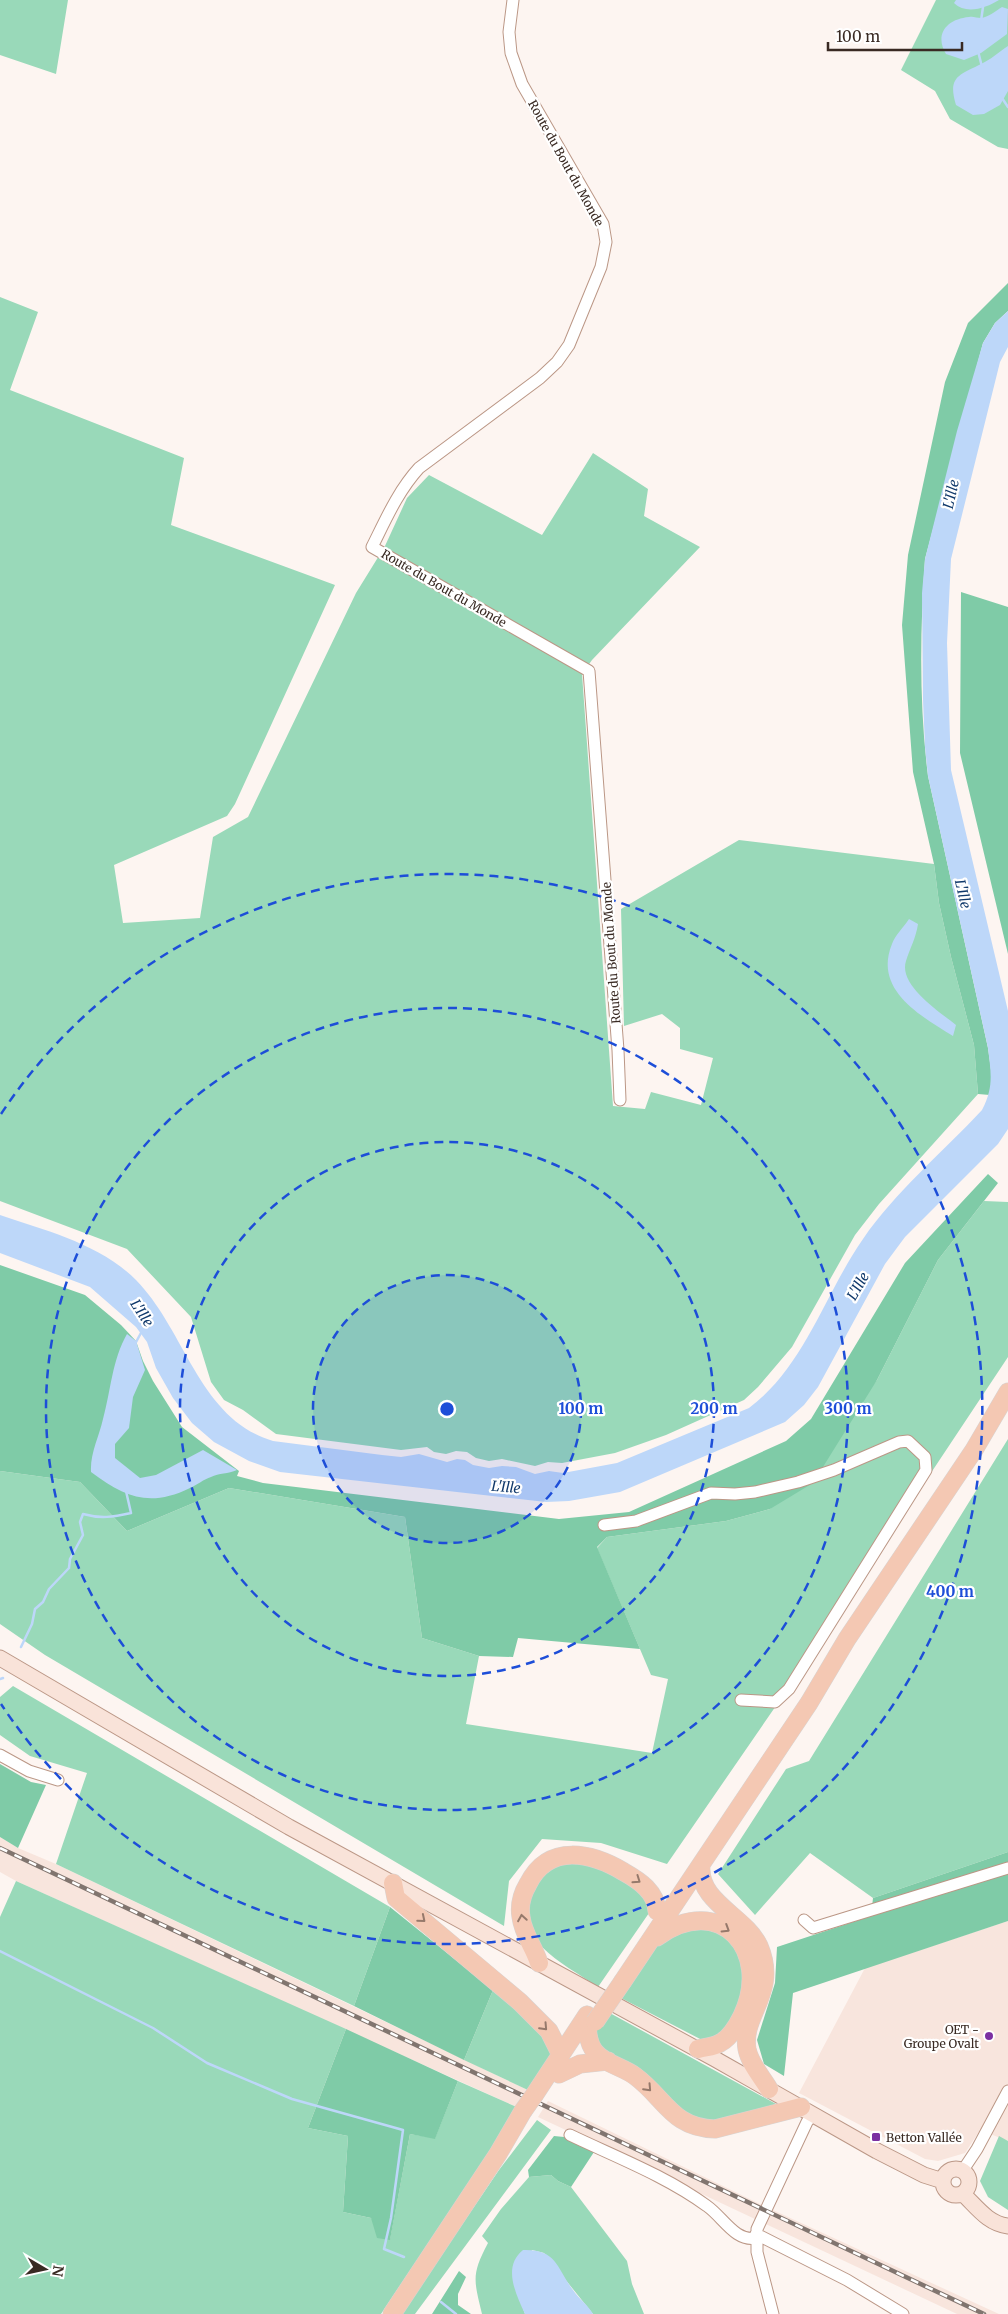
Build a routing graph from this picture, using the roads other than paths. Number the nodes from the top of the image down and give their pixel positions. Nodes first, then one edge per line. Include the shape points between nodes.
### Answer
1 (513, 0) edge
2 (620, 1100) dead end
3 (1008, 1392) edge
4 (604, 1525) dead end
5 (0, 1658) edge
6 (741, 1700) dead end
7 (0, 1754) edge
8 (58, 1780) dead end
9 (696, 1862) junction
10 (1008, 1868) edge
11 (393, 1883) junction
12 (683, 1891) junction
13 (657, 1911) junction
14 (704, 1920) junction
15 (804, 1920) dead end
16 (650, 1942) junction
17 (539, 1963) junction
18 (618, 1979) junction
19 (590, 2024) junction
20 (748, 2031) junction
21 (698, 2049) junction
22 (561, 2055) junction
23 (715, 2058) junction
24 (608, 2061) junction
25 (559, 2074) junction
26 (769, 2089) junction
27 (1008, 2090) edge
28 (539, 2096) junction
29 (807, 2111) junction
30 (570, 2135) dead end
31 (944, 2177) junction
32 (965, 2181) junction
33 (1008, 2225) edge
34 (756, 2236) junction
35 (392, 2314) edge
36 (773, 2314) edge
37 (903, 2314) edge

1 - 2 street, Route du Bout du Monde via 509,32 511,53 522,84 603,224 606,242 601,267 569,345 556,362 535,382 406,481 372,547 589,671
3 - 9 main road via 974,1450 847,1639 804,1711
4 - 6 street via 636,1521 710,1493 749,1493 798,1482 899,1442 908,1441 925,1457 926,1470 789,1689 775,1702
5 - 11 main road via 289,1827
7 - 8 street via 29,1771
9 - 12 main road
9 - 13 main road
9 - 20 main road via 707,1891 745,1926 755,1938 762,1956 764,1986
10 - 15 street via 813,1928
11 - 17 main road
11 -> 22 main road via 396,1898 520,2002 556,2040
12 - 14 main road via 689,1906
12 - 16 main road
17 -> 13 main road via 524,1929 520,1908 532,1875 552,1860 574,1854 609,1863 647,1887
13 - 18 main road
14 - 16 main road via 675,1925
14 -> 21 main road via 725,1928 738,1939 749,1956 752,1974 744,2012 732,2033 720,2044
16 - 18 main road
17 - 21 main road
18 - 19 main road, bridge
19 - 22 main road
19 - 24 main road via 594,2051
19 - 25 main road
20 - 23 main road via 731,2050
20 - 26 main road via 749,2057
21 - 23 main road
22 - 28 main road
23 - 26 main road
24 - 25 main road via 580,2064
24 -> 29 main road via 635,2076 673,2115 696,2127 716,2129
25 - 28 main road
26 - 29 main road
27 - 32 street
28 - 35 main road
29 - 31 main road via 924,2175
29 - 34 street via 808,2122 764,2210
30 - 34 street via 687,2192 740,2236 747,2239
31 - 32 main road via 954,2168
31 - 32 main road via 943,2186 949,2193 958,2195
32 - 33 main road via 981,2204 1004,2218
34 - 36 street
34 - 37 street via 847,2280

